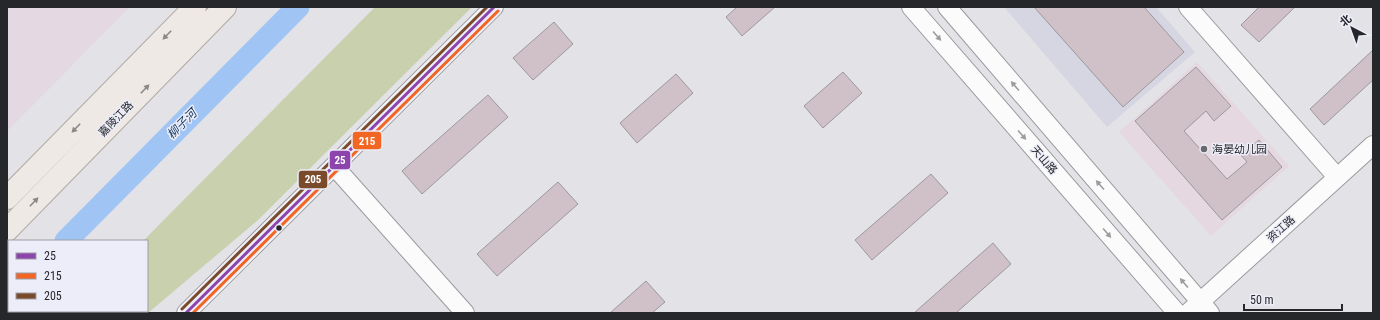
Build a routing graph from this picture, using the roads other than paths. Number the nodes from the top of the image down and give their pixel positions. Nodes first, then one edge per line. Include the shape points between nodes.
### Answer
1 (195, 7) edge
2 (225, 7) edge
3 (494, 7) edge
4 (911, 7) edge
5 (947, 7) edge
6 (1188, 7) edge
7 (1373, 145) edge
8 (334, 166) junction
9 (1337, 178) junction
10 (7, 198) edge
11 (7, 231) edge
12 (13, 240) edge
13 (1199, 309) edge
14 (186, 313) edge
15 (465, 313) edge
16 (1177, 313) edge

1 -> 10 main road, 嘉陵江路
11 -> 2 main road, 嘉陵江路
3 - 8 street
4 -> 16 street, 天山路
13 -> 5 street
6 - 9 street
7 - 9 street, 资江路
8 - 14 street
8 - 15 street
9 - 13 street, 资江路
11 - 12 street

